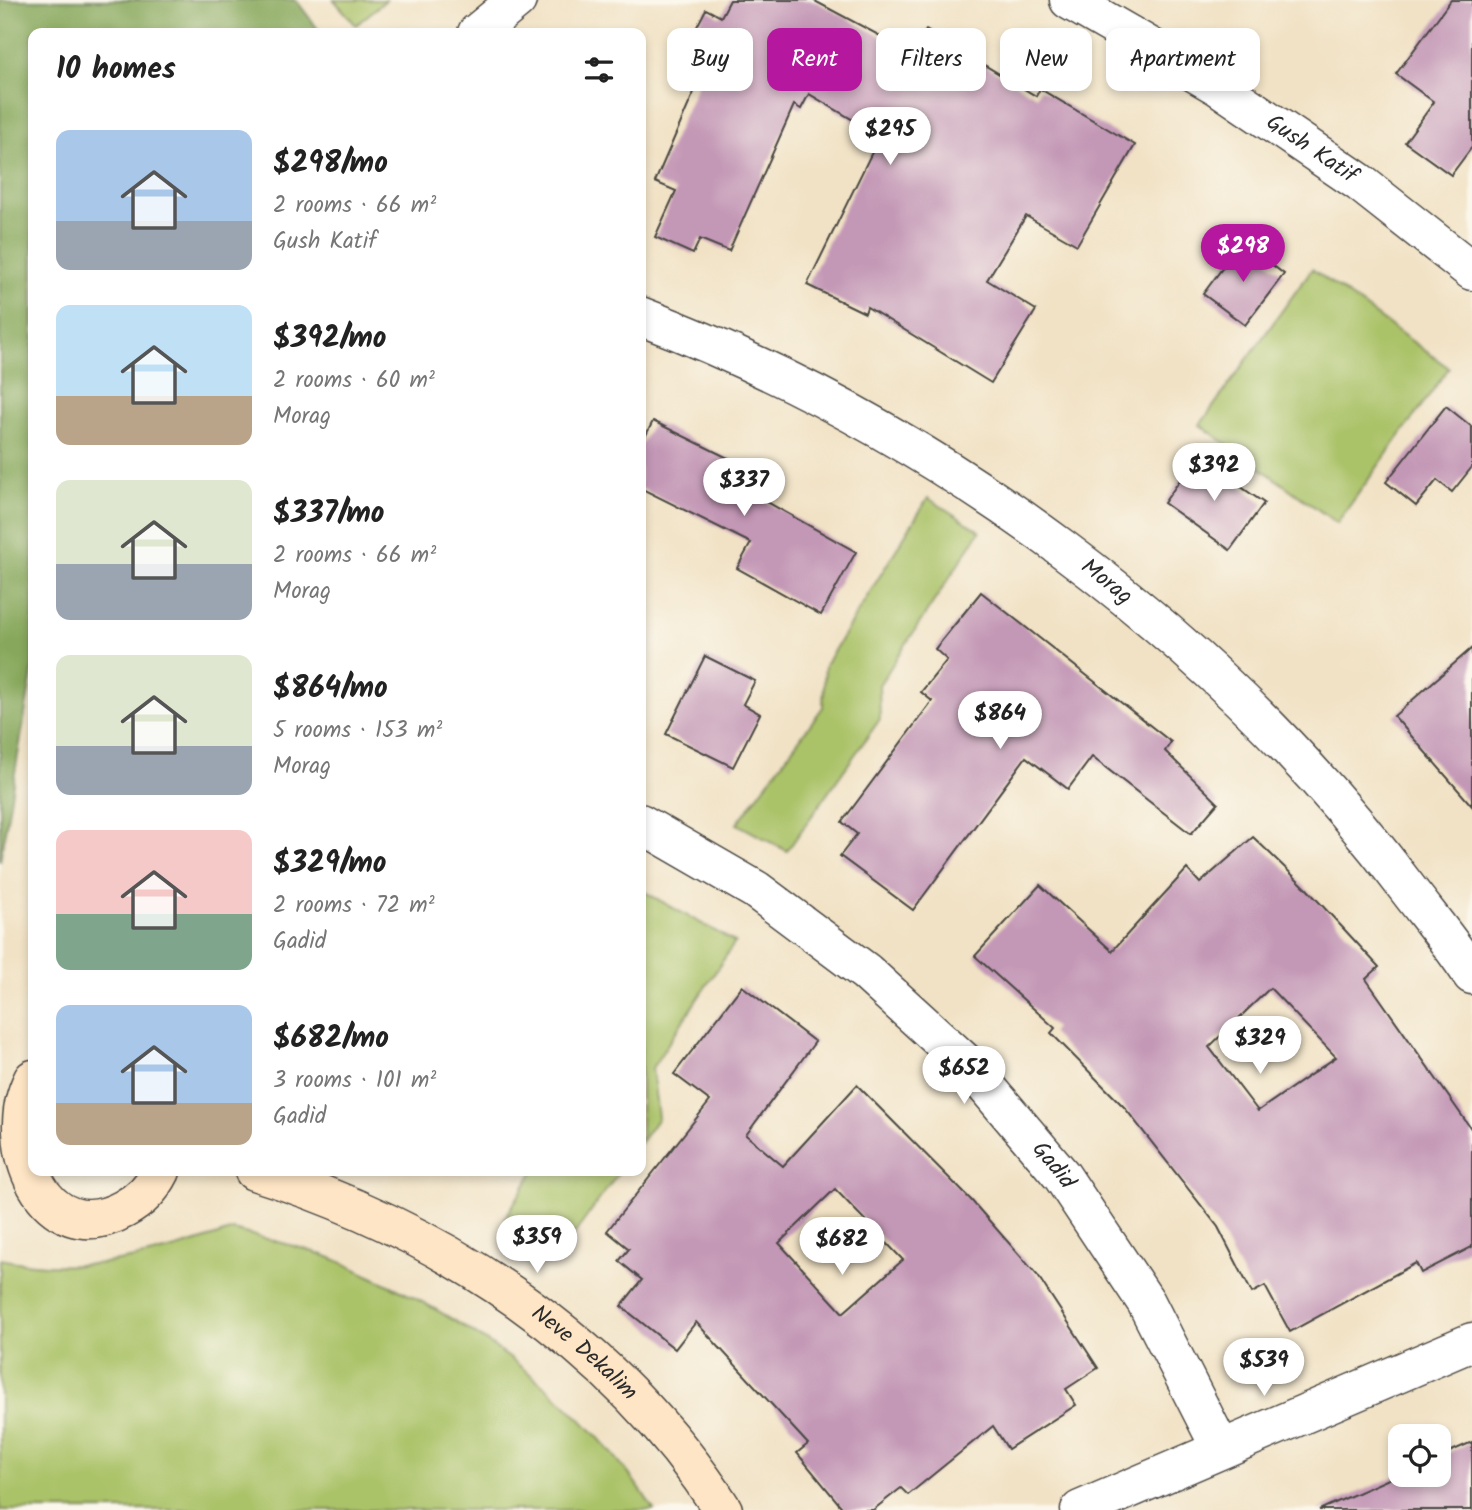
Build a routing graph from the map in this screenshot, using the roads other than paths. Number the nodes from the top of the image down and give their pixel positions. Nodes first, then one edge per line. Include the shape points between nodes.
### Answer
1 (517, 0) edge
2 (1069, 0) edge
3 (483, 28) edge
4 (1472, 271) edge
5 (646, 318) edge
6 (646, 826) edge
7 (1472, 975) edge
8 (22, 1090) edge
9 (158, 1176) edge
10 (270, 1176) edge
11 (1472, 1342) edge
12 (1221, 1449) junction
13 (723, 1510) edge
14 (1080, 1510) edge

1 - 3 street
2 - 4 street, Gush Katif via 1218,86 1359,182
5 - 7 street, Morag via 850,412 996,501 1131,600 1255,712 1366,834
6 - 12 street, Gadid via 756,890 866,972 969,1066 1062,1176 1146,1302
8 - 9 street via 9,1118 7,1143 28,1205 81,1218 117,1212 140,1199
10 - 13 street, Neve Dekalim via 419,1237 525,1302 618,1380 696,1468
11 - 12 street
12 - 14 street

